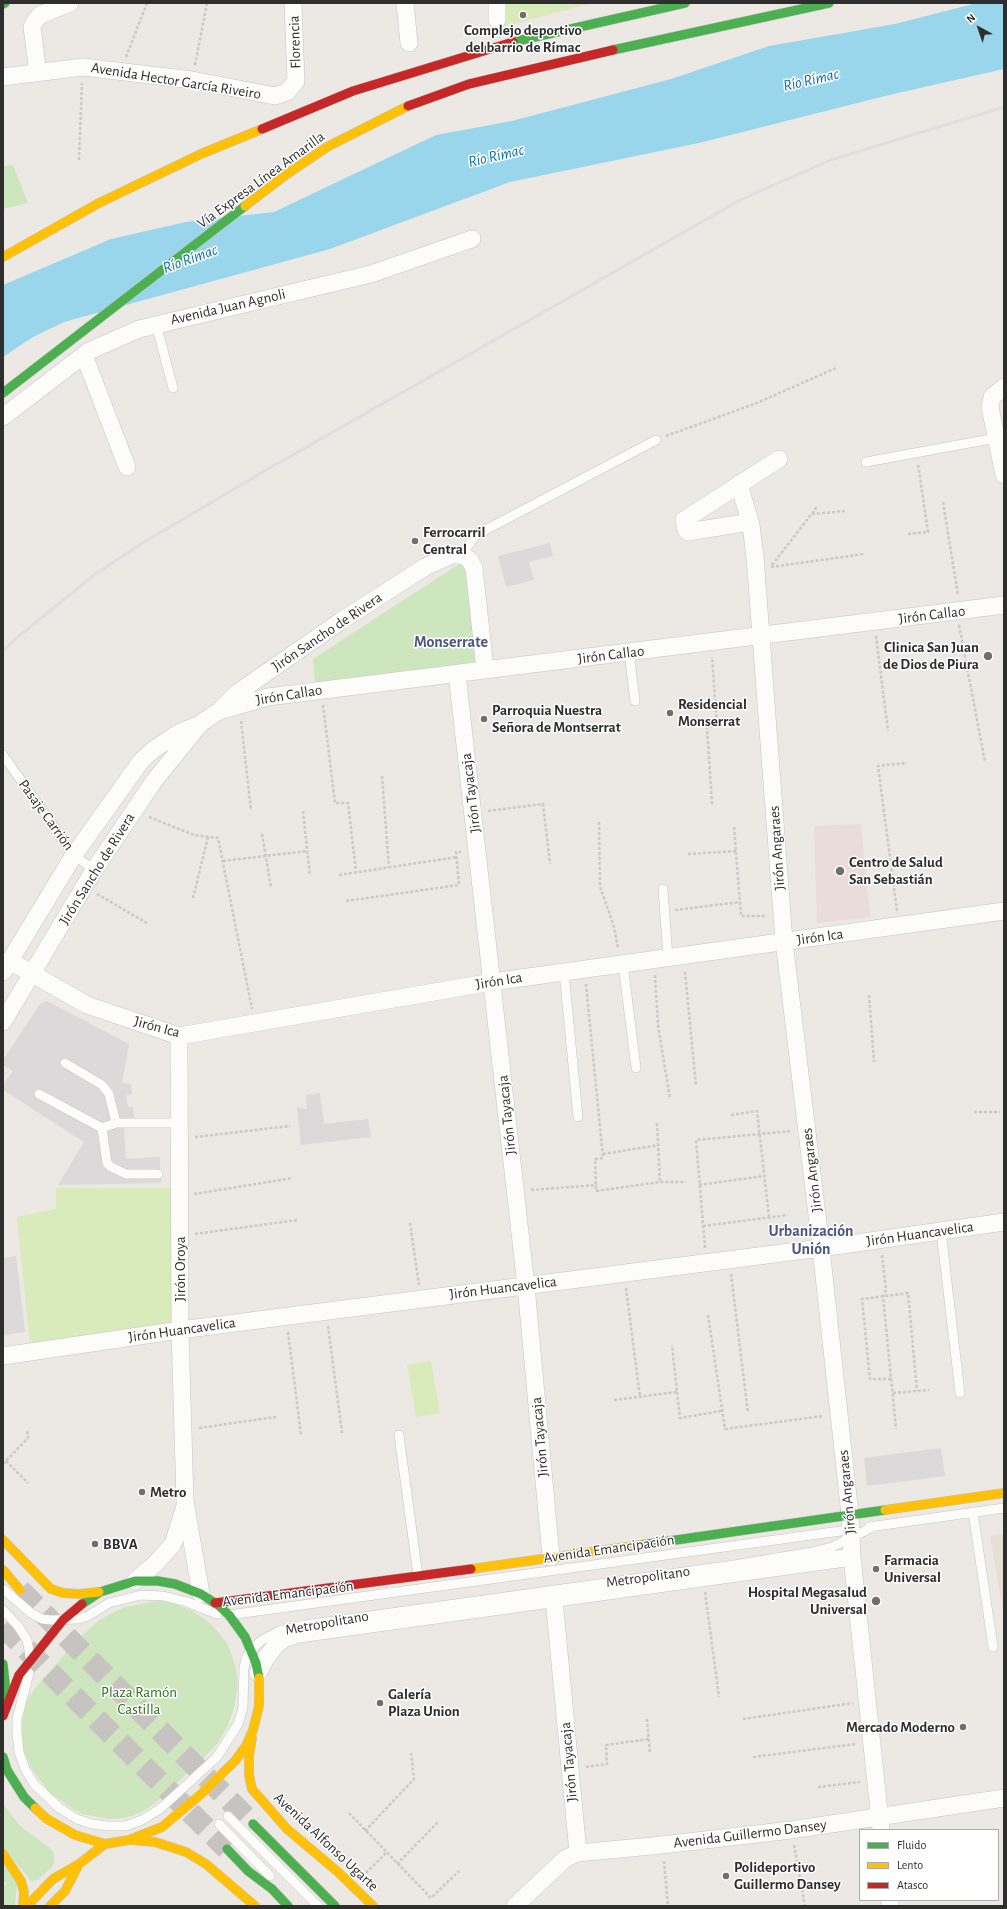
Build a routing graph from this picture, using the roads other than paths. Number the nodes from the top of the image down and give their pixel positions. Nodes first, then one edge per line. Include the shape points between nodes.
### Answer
1 (70, 3) edge
2 (293, 3) edge
3 (405, 3) edge
4 (497, 3) edge
5 (685, 3) edge
6 (829, 3) edge
7 (497, 20) dead end
8 (409, 43) dead end
9 (38, 73) junction
10 (3, 77) edge
11 (296, 81) joint
12 (472, 239) dead end
13 (3, 257) edge
14 (156, 324) junction
15 (84, 354) junction
16 (173, 388) dead end
17 (998, 392) edge
18 (3, 393) edge
19 (3, 416) edge
20 (996, 438) junction
21 (656, 440) road end
22 (779, 459) dead end
23 (866, 462) dead end
24 (127, 467) dead end
25 (1004, 476) edge
26 (739, 484) junction
27 (750, 522) junction
28 (461, 555) junction
29 (1004, 605) edge
30 (762, 637) junction
31 (629, 652) junction
32 (485, 669) junction
33 (457, 674) junction
34 (635, 701) dead end
35 (218, 711) junction
36 (201, 723) junction
37 (3, 755) edge
38 (74, 855) junction
39 (94, 870) junction
40 (663, 889) dead end
41 (1004, 911) edge
42 (784, 942) junction
43 (669, 957) junction
44 (622, 964) junction
45 (6, 966) edge
46 (564, 972) junction
47 (32, 974) junction
48 (492, 982) junction
49 (3, 1022) edge
50 (180, 1036) junction
51 (65, 1064) dead end
52 (636, 1068) dead end
53 (38, 1094) dead end
54 (578, 1117) dead end
55 (116, 1123) junction
56 (102, 1128) junction
57 (179, 1131) junction
58 (158, 1174) dead end
59 (1004, 1222) edge
60 (942, 1231) junction
61 (821, 1248) junction
62 (526, 1286) junction
63 (180, 1330) junction
64 (3, 1356) edge
65 (960, 1393) dead end
66 (400, 1435) dead end
67 (1004, 1493) edge
68 (185, 1502) junction
69 (1004, 1508) edge
70 (973, 1512) junction
71 (851, 1527) junction
72 (3, 1540) edge
73 (551, 1557) junction
74 (852, 1557) junction
75 (3, 1570) edge
76 (418, 1576) junction
77 (135, 1581) junction
78 (3, 1589) edge
79 (20, 1590) tunnel mouth
80 (100, 1592) junction
81 (200, 1594) junction
82 (554, 1599) junction
83 (215, 1603) junction
84 (3, 1610) edge
85 (229, 1615) junction
86 (63, 1620) junction
87 (993, 1647) dead end
88 (251, 1650) junction
89 (30, 1661) junction
90 (3, 1664) edge
91 (258, 1673) junction
92 (7, 1702) junction
93 (3, 1716) edge
94 (253, 1730) junction
95 (3, 1757) edge
96 (1004, 1798) edge
97 (228, 1816) dead end
98 (219, 1824) dead end
99 (253, 1824) tunnel mouth
100 (880, 1824) edge
101 (129, 1840) junction
102 (105, 1844) junction
103 (274, 1845) junction
104 (227, 1849) tunnel mouth
105 (578, 1853) junction
106 (3, 1854) edge
107 (80, 1864) junction
108 (248, 1871) junction
109 (262, 1894) dead end
110 (339, 1897) dead end
111 (23, 1906) edge
112 (27, 1906) edge
113 (50, 1906) edge
114 (255, 1906) edge
115 (288, 1906) edge
116 (299, 1906) edge
117 (318, 1906) edge
118 (335, 1906) edge
119 (373, 1906) edge
120 (515, 1906) edge

1 - 9 street via 40,15 32,27
2 - 11 street, Florencia
3 - 8 street
4 - 7 street
5 - 13 main road, Vía Expresa Línea Amarilla via 518,40 354,90 200,154 100,203
6 - 18 main road, Vía Expresa Línea Amarilla via 510,73 469,84 401,109 328,147 287,174
9 - 10 street, Avenida Hector García Riveiro
9 - 11 street, Avenida Hector García Riveiro via 83,66 192,80 275,96 287,92
12 - 14 street, Avenida Juan Agnoli via 371,274
14 - 15 street, Avenida Juan Agnoli
14 - 16 lane
15 - 19 street, Avenida Juan Agnoli
15 - 24 street
17 - 20 street via 990,407
20 - 23 lane
20 - 25 street
21 - 28 lane via 476,535
22 - 26 street
26 - 27 street, Jirón Angaraes
26 - 27 street via 686,518 686,530 688,532
27 - 30 street, Jirón Angaraes
28 - 32 street via 469,559 474,568
28 - 35 street, Jirón Sancho de Rivera via 442,558 341,621 237,693
29 - 30 street, Jirón Callao
30 - 31 street, Jirón Callao
30 - 42 street, Jirón Angaraes
31 - 32 street, Jirón Callao
31 - 34 lane
32 - 33 street, Jirón Callao
33 - 35 street, Jirón Callao via 268,697
33 - 48 street, Jirón Tayacaja
35 - 36 street, Jirón Sancho de Rivera
36 - 38 street, Jirón Sancho de Rivera via 178,733 146,755
36 - 39 street, Jirón Sancho de Rivera via 174,754 133,810
37 - 38 lane, Pasaje Carrión
38 - 39 lane, Pasaje Carrión
38 - 45 street, Jirón Sancho de Rivera
39 - 47 street, Jirón Sancho de Rivera
40 - 43 lane
41 - 42 street, Jirón Ica
42 - 43 street, Jirón Ica
42 - 61 street, Jirón Angaraes
43 - 44 street, Jirón Ica
44 - 46 street, Jirón Ica
44 - 52 lane
45 - 47 street, Jirón Ica
46 - 48 street, Jirón Ica
46 - 54 lane
47 - 49 street, Jirón Sancho de Rivera
47 - 50 street, Jirón Ica via 87,1005
48 - 50 street, Jirón Ica
48 - 62 street, Jirón Tayacaja
50 - 57 street, Jirón Oroya
51 - 55 lane via 102,1085 109,1094
53 - 56 lane
55 - 56 lane
55 - 57 lane
56 - 58 lane via 107,1163 110,1167 126,1174
57 - 63 street, Jirón Oroya
59 - 60 street, Jirón Huancavelica
60 - 61 street, Jirón Huancavelica
60 - 65 lane
61 - 62 street, Jirón Huancavelica
61 - 71 street, Jirón Angaraes
62 - 63 street, Jirón Huancavelica
62 - 73 street, Jirón Tayacaja
63 - 64 street, Jirón Huancavelica
63 - 68 street, Jirón Oroya
66 - 76 lane
67 - 71 main road, Avenida Emancipación
68 - 77 street, Jirón Oroya via 183,1517 173,1544
68 - 81 street, Jirón Oroya
69 - 70 lane, Metropolitano
70 - 71 lane, Metropolitano
70 - 87 lane
71 - 73 main road, Avenida Emancipación
71 - 74 street, Jirón Angaraes
71 - 85 lane, Metropolitano
71 - 88 lane, Metropolitano via 832,1547 812,1552 293,1627 262,1640
72 - 80 main road via 51,1588 74,1594
73 - 76 main road, Avenida Emancipación
74 - 82 street
74 - 100 street, Jirón Angaraes
75 - 79 main road
76 - 83 main road, Avenida Emancipación
77 - 80 main road
77 - 81 main road via 175,1584
78 - 86 lane, Metropolitano via 42,1619
80 - 86 main road
81 - 83 main road
82 - 91 street via 293,1635 272,1649
82 - 105 street, Jirón Tayacaja
83 - 85 main road
84 - 89 lane via 27,1640
85 - 86 lane, Metropolitano via 213,1613 164,1596 141,1595 109,1603 88,1616
85 - 88 main road
86 - 89 main road
88 - 89 lane via 244,1668 243,1708 238,1724 217,1756 160,1809 126,1826 92,1824 77,1819 59,1808 34,1784 25,1769 19,1752 17,1719 26,1688
88 - 91 main road
89 - 92 main road via 19,1675
90 - 92 main road
91 - 94 main road via 259,1706
92 - 93 main road
94 - 101 main road via 235,1761 200,1795 162,1827
94 - 119 main road, Avenida Alfonso Ugarte via 248,1756 252,1789 287,1829
95 - 102 main road via 7,1770 24,1797 47,1819 75,1835
96 - 100 street, Avenida Guillermo Dansey
97 - 117 lane
98 - 116 lane
99 - 103 main road
100 - 105 street, Avenida Guillermo Dansey via 791,1830
101 - 102 main road
101 - 114 main road via 155,1842 186,1852 206,1864
102 - 107 main road
103 - 110 main road
103 - 118 main road
104 - 108 main road
105 - 120 street, Avenida Guillermo Dansey via 566,1858
106 - 111 main road via 21,1881 24,1892
107 - 112 main road via 53,1879
107 - 113 main road via 65,1891
108 - 109 main road
108 - 115 main road via 272,1889

